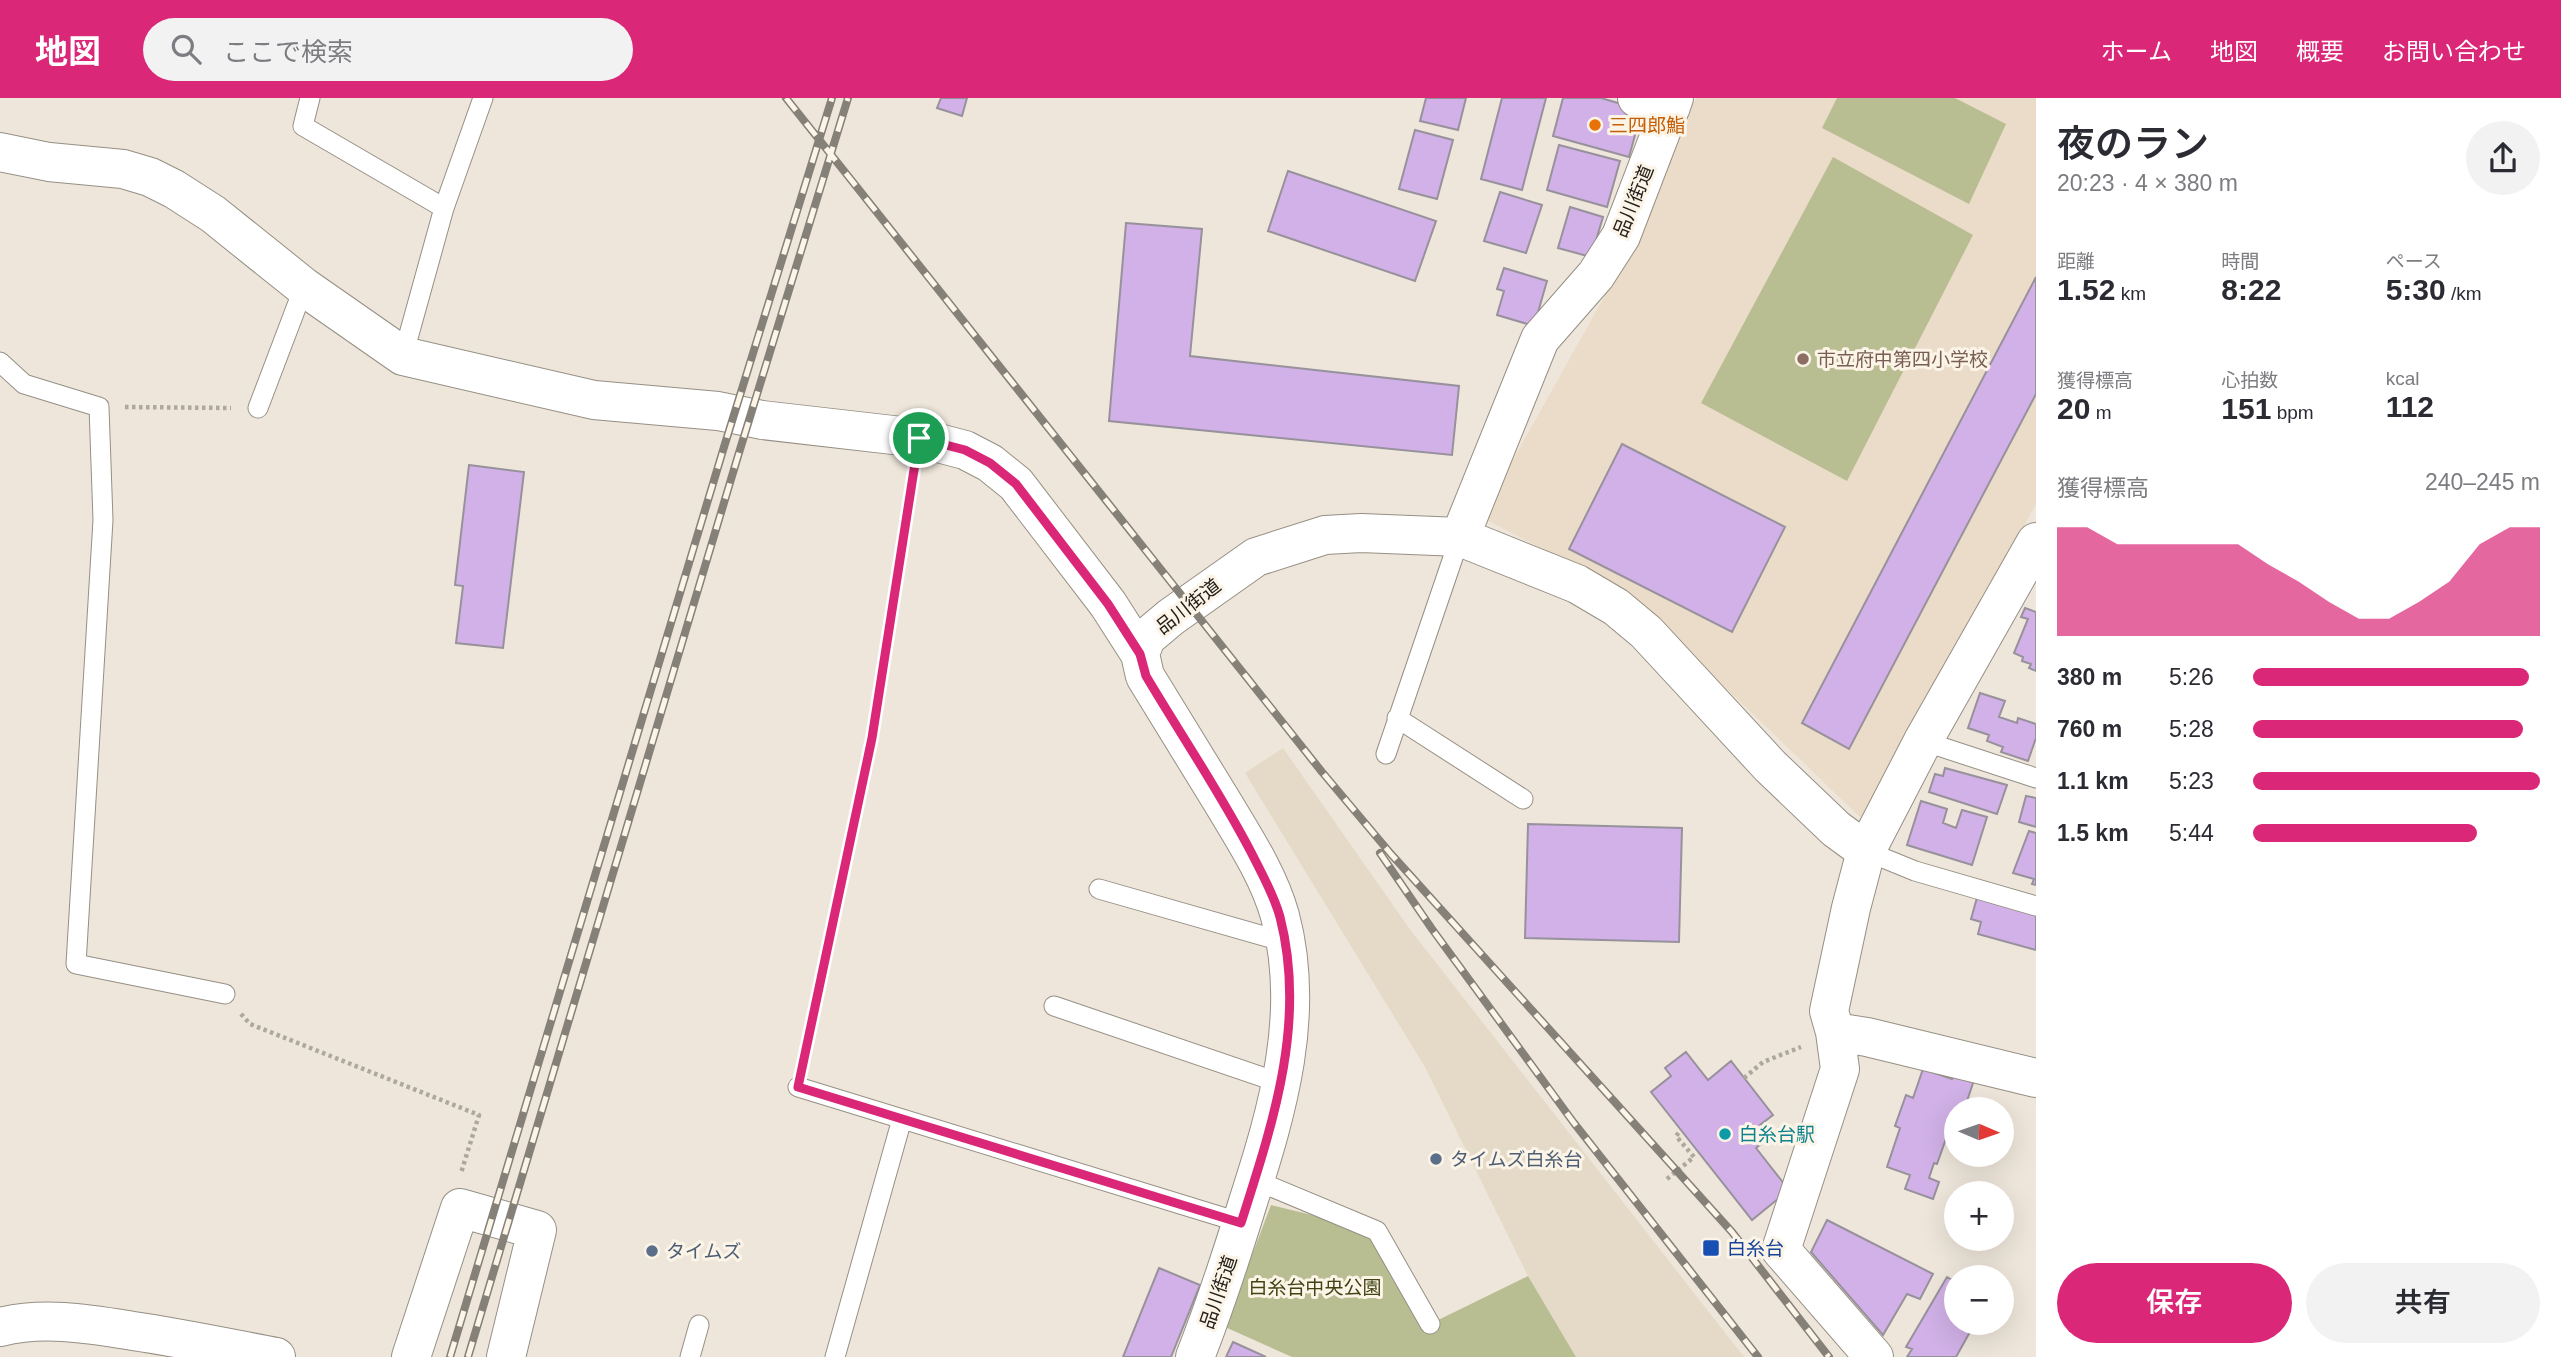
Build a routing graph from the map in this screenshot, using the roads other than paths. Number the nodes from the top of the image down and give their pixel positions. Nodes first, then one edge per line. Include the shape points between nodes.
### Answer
1 (310, 98) edge
2 (483, 98) edge
3 (1660, 101) edge
4 (0, 152) edge
5 (444, 208) junction
6 (304, 287) junction
7 (402, 356) junction
8 (0, 362) edge
9 (258, 408) road end
10 (1460, 537) junction
11 (2036, 542) edge
12 (1140, 654) junction
13 (1397, 718) junction
14 (1923, 741) junction
15 (1386, 754) dead end
16 (2036, 778) edge
17 (1523, 799) dead end
18 (1866, 851) junction
19 (1100, 889) dead end
20 (2036, 906) edge
21 (1285, 942) junction
22 (225, 994) road end
23 (1054, 1006) dead end
24 (1835, 1032) junction
25 (2036, 1078) edge
26 (1283, 1084) junction
27 (798, 1087) road end
28 (902, 1119) junction
29 (1255, 1180) junction
30 (1241, 1223) junction
31 (1430, 1324) dead end
32 (699, 1325) dead end
33 (0, 1327) edge
34 (276, 1357) edge
35 (411, 1357) edge
36 (506, 1357) edge
37 (690, 1357) edge
38 (835, 1357) edge
39 (1195, 1357) edge
40 (1874, 1357) edge

1 - 5 lane via 303,126
2 - 5 lane
3 - 10 street, 品川街道 via 1621,236 1596,275 1540,339
4 - 6 street via 150,177 213,214
5 - 7 lane
6 - 7 street
6 - 9 lane
7 - 12 street via 594,400 919,438 965,450 1016,484 1108,604
8 - 22 lane via 24,384 99,407 103,520 76,964
10 - 12 street, 品川街道 via 1325,535 1256,557 1171,617 1146,638
10 - 13 lane
10 - 18 street via 1577,583 1616,607 1646,632 1770,766
11 - 14 street
12 - 21 street, 品川街道 via 1146,676 1246,843 1272,895
13 - 15 lane
13 - 17 lane
14 - 16 lane
14 - 18 street
18 - 20 lane via 1915,871
18 - 24 street via 1829,1011
19 - 21 lane
21 - 26 street, 品川街道 via 1290,1034
23 - 26 lane
24 - 25 street
24 - 40 street via 1840,1069 1781,1250
26 - 29 street, 品川街道
27 - 28 lane
28 - 30 lane
28 - 38 lane
29 - 30 street, 品川街道
29 - 31 lane via 1377,1231
30 - 39 street, 品川街道
32 - 37 lane
33 - 34 street via 22,1321 75,1322
35 - 36 street via 460,1208 537,1230

